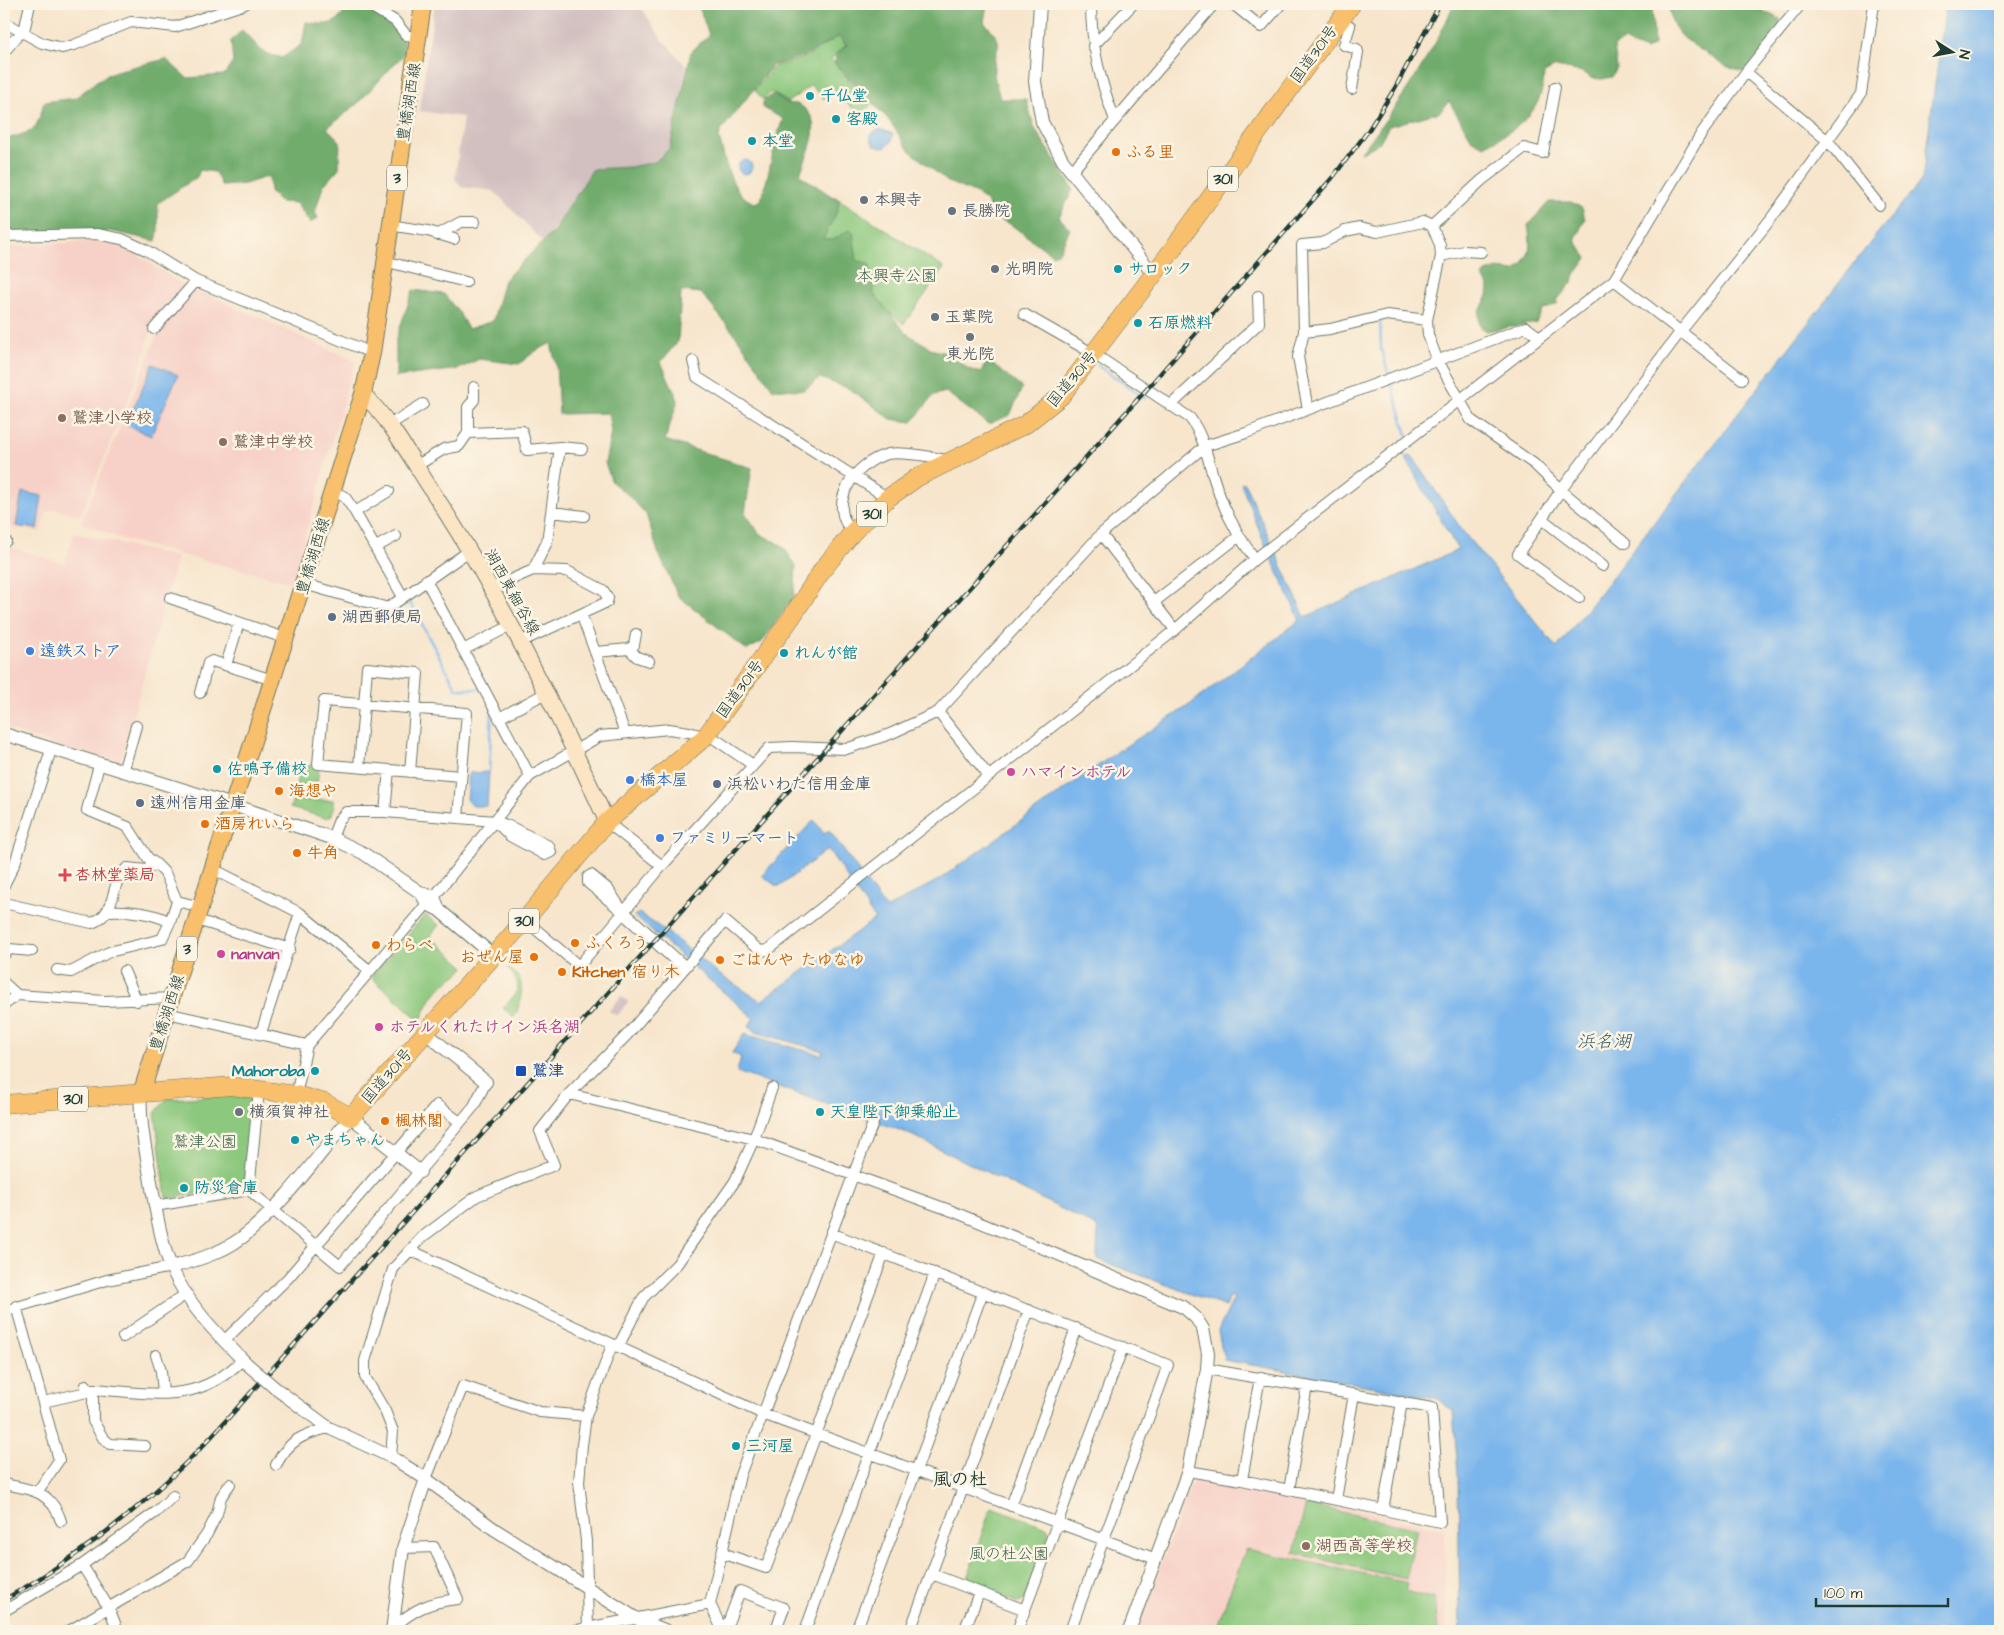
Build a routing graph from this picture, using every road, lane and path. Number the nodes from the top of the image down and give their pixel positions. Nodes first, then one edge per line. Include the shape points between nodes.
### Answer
1 (30, 4) edge
2 (245, 4) edge
3 (367, 4) edge
4 (423, 4) edge
5 (1040, 4) edge
6 (1092, 4) edge
7 (1132, 4) edge
8 (1214, 4) edge
9 (1233, 4) edge
10 (1281, 4) edge
11 (1352, 4) edge
12 (1800, 4) edge
13 (1874, 4) edge
14 (1340, 20) junction
15 (4, 22) edge
16 (22, 32) junction
17 (418, 38) junction
18 (1093, 46) junction
19 (4, 52) edge
20 (1746, 72) junction
21 (1554, 87) dead end
22 (1352, 89) dead end
23 (1115, 120) junction
24 (1829, 142) junction
25 (1072, 171) junction
26 (1879, 205) dead end
27 (476, 222) dead end
28 (390, 225) junction
29 (1432, 226) junction
30 (436, 235) junction
31 (4, 236) edge
32 (454, 239) dead end
33 (1481, 252) dead end
34 (1441, 256) junction
35 (384, 261) junction
36 (1154, 275) junction
37 (1614, 280) junction
38 (196, 281) junction
39 (466, 282) dead end
40 (1258, 296) dead end
41 (1024, 314) dead end
42 (1427, 320) junction
43 (154, 329) dead end
44 (1681, 331) junction
45 (1304, 332) junction
46 (1539, 337) junction
47 (372, 353) junction
48 (1094, 354) junction
49 (1438, 359) junction
50 (692, 361) dead end
51 (1742, 379) dead end
52 (474, 386) dead end
53 (363, 394) junction
54 (1460, 400) junction
55 (423, 404) dead end
56 (1170, 406) junction
57 (1308, 409) junction
58 (390, 425) junction
59 (468, 433) junction
60 (1205, 446) junction
61 (560, 448) junction
62 (582, 449) dead end
63 (948, 461) junction
64 (416, 466) junction
65 (854, 477) junction
66 (1562, 490) junction
67 (333, 491) junction
68 (389, 491) dead end
69 (888, 498) junction
70 (355, 512) junction
71 (552, 512) junction
72 (584, 516) dead end
73 (1542, 519) junction
74 (853, 532) junction
75 (1101, 534) junction
76 (396, 536) dead end
77 (1238, 537) junction
78 (1625, 543) dead end
79 (376, 548) junction
80 (469, 551) junction
81 (1255, 559) junction
82 (1603, 566) dead end
83 (532, 570) junction
84 (426, 580) junction
85 (304, 584) junction
86 (492, 588) junction
87 (403, 597) junction
88 (170, 598) dead end
89 (1579, 598) dead end
90 (1154, 602) junction
91 (580, 614) junction
92 (239, 623) junction
93 (512, 625) junction
94 (1175, 630) junction
95 (636, 634) dead end
96 (286, 639) junction
97 (520, 642) junction
98 (629, 649) junction
99 (463, 650) junction
100 (596, 652) junction
101 (649, 661) dead end
102 (226, 665) junction
103 (273, 680) junction
104 (200, 693) dead end
105 (546, 693) junction
106 (364, 704) junction
107 (415, 710) junction
108 (938, 712) junction
109 (499, 718) junction
110 (136, 726) dead end
111 (625, 733) junction
112 (4, 734) edge
113 (706, 736) junction
114 (51, 750) junction
115 (575, 752) junction
116 (99, 765) junction
117 (753, 765) junction
118 (358, 767) junction
119 (389, 770) junction
120 (123, 772) junction
121 (410, 772) junction
122 (988, 775) junction
123 (461, 776) junction
124 (530, 776) junction
125 (233, 804) junction
126 (385, 812) junction
127 (458, 817) junction
128 (495, 821) junction
129 (607, 822) junction
130 (332, 838) junction
131 (156, 864) junction
132 (662, 866) junction
133 (213, 869) junction
134 (4, 885) edge
135 (177, 901) junction
136 (430, 901) junction
137 (4, 903) edge
138 (109, 911) junction
139 (300, 913) junction
140 (624, 913) junction
141 (199, 914) junction
142 (525, 920) junction
143 (170, 922) junction
144 (290, 949) junction
145 (32, 951) dead end
146 (4, 955) edge
147 (493, 955) junction
148 (684, 967) junction
149 (57, 970) dead end
150 (369, 970) junction
151 (124, 971) dead end
152 (4, 983) edge
153 (17, 995) junction
154 (138, 1001) junction
155 (4, 1005) edge
156 (170, 1006) junction
157 (426, 1032) junction
158 (261, 1033) junction
159 (307, 1045) junction
160 (486, 1082) joint
161 (772, 1088) dead end
162 (260, 1090) junction
163 (141, 1094) junction
164 (569, 1094) junction
165 (296, 1095) junction
166 (4, 1104) edge
167 (351, 1117) junction
168 (460, 1122) junction
169 (873, 1124) dead end
170 (754, 1139) junction
171 (395, 1152) junction
172 (420, 1172) junction
173 (852, 1174) junction
174 (249, 1190) junction
175 (155, 1206) junction
176 (272, 1209) junction
177 (831, 1232) junction
178 (316, 1248) junction
179 (410, 1250) junction
180 (884, 1253) junction
181 (171, 1267) junction
182 (1088, 1267) joint
183 (935, 1273) junction
184 (983, 1292) junction
185 (186, 1294) junction
186 (16, 1306) junction
187 (1029, 1310) junction
188 (4, 1311) edge
189 (1076, 1328) junction
190 (123, 1337) dead end
191 (224, 1341) junction
192 (615, 1346) junction
193 (1123, 1347) junction
194 (156, 1354) dead end
195 (245, 1361) junction
196 (1207, 1369) junction
197 (1260, 1377) junction
198 (86, 1385) dead end
199 (1307, 1386) junction
200 (163, 1393) junction
201 (1354, 1394) junction
202 (43, 1402) junction
203 (1402, 1402) junction
204 (763, 1414) junction
205 (586, 1416) junction
206 (330, 1428) junction
207 (816, 1434) junction
208 (144, 1446) dead end
209 (869, 1453) junction
210 (391, 1458) junction
211 (276, 1465) dead end
212 (916, 1470) junction
213 (1188, 1471) junction
214 (426, 1479) junction
215 (1242, 1480) junction
216 (4, 1484) edge
217 (230, 1484) dead end
218 (963, 1488) junction
219 (1289, 1490) junction
220 (38, 1491) junction
221 (173, 1496) dead end
222 (1336, 1500) junction
223 (1011, 1506) junction
224 (1383, 1510) junction
225 (61, 1521) dead end
226 (1058, 1523) junction
227 (1104, 1540) junction
228 (403, 1548) junction
229 (722, 1553) junction
230 (1156, 1559) junction
231 (82, 1565) junction
232 (932, 1574) junction
233 (588, 1588) junction
234 (979, 1592) junction
235 (710, 1604) junction
236 (109, 1608) junction
237 (1024, 1610) junction
238 (4, 1611) edge
239 (637, 1618) junction
240 (588, 1629) edge
241 (392, 1630) edge
242 (69, 1631) edge
243 (118, 1631) edge
244 (572, 1631) edge
245 (667, 1631) edge
246 (724, 1631) edge
247 (775, 1631) edge
248 (806, 1631) edge
249 (856, 1631) edge
250 (910, 1631) edge
251 (964, 1631) edge
252 (1016, 1631) edge
253 (1070, 1631) edge
254 (1129, 1631) edge

1 - 16 street
2 - 16 street via 175,27 131,22 62,48 42,43
3 - 17 street via 395,21 406,35
4 - 17 main road, 豊橋湖西線 / 3
5 - 25 street via 1035,82 1038,106 1055,149
6 - 18 street
7 - 18 street
8 - 23 street
9 - 10 street via 1261,27
11 - 14 highway, 国道301号 / 301
12 - 20 street
13 - 24 street via 1861,94
14 - 22 street via 1350,26 1344,45 1358,52
14 - 36 highway, 国道301号 / 301
15 - 16 street
16 - 19 street
17 - 28 main road, 豊橋湖西線 / 3
18 - 23 street
20 - 24 street
20 - 37 street via 1701,134
21 - 29 street via 1544,153 1524,148 1482,180
23 - 25 street
24 - 26 street
24 - 44 street
25 - 36 street
27 - 30 street via 461,222
28 - 30 street
28 - 35 main road, 豊橋湖西線 / 3
29 - 34 street
29 - 45 street via 1423,222 1377,232 1360,228 1345,231 1323,243 1302,245
30 - 32 street
31 - 38 street via 97,234 122,239
33 - 34 street via 1464,251
34 - 42 street
35 - 39 street
35 - 47 main road, 豊橋湖西線 / 3
36 - 48 highway, 国道301号 / 301
37 - 44 street
37 - 46 street
38 - 43 street
38 - 47 street
40 - 56 street via 1259,323
41 - 48 street
42 - 45 street via 1387,315
42 - 49 street via 1428,335
44 - 51 street
44 - 66 street
45 - 57 street via 1298,357
46 - 49 street via 1526,327
46 - 54 street
47 - 53 main road, 豊橋湖西線 / 3
48 - 56 street
48 - 63 highway, 国道301号 / 301 via 1045,411 1026,424
49 - 54 street
49 - 57 street
50 - 65 street via 697,377 759,423
52 - 59 street via 474,400 468,407
53 - 58 main road, 湖西東細谷線
53 - 67 main road, 豊橋湖西線 / 3
54 - 66 street via 1471,420 1534,464
54 - 81 street
55 - 58 street
56 - 60 street via 1190,418
57 - 60 street
58 - 64 main road, 湖西東細谷線
59 - 61 street via 522,431 527,450
59 - 64 street via 459,446 444,449
60 - 75 street
60 - 77 street
61 - 62 street
61 - 71 street
63 - 65 street via 933,456 890,453 871,461
63 - 69 highway, 国道301号 / 301
64 - 80 main road, 湖西東細谷線
65 - 69 street
65 - 74 street via 840,499 844,522
66 - 73 street
66 - 78 street
67 - 70 street via 342,495
67 - 85 main road, 豊橋湖西線 / 3
68 - 70 street
69 - 74 highway, 国道301号 / 301
70 - 79 street
71 - 72 street
71 - 83 street via 547,542
73 - 82 street
73 - 89 street via 1518,554
74 - 113 highway, 国道301号 / 301 via 823,569
75 - 90 street
75 - 108 street
76 - 79 street
77 - 81 street
77 - 90 street
79 - 87 street
80 - 84 street
80 - 86 main road, 湖西東細谷線
81 - 94 street
83 - 86 street
83 - 91 street via 567,571 604,590 607,602
84 - 87 street
84 - 99 street
85 - 87 street via 384,608
85 - 96 main road, 豊橋湖西線 / 3
86 - 93 main road, 湖西東細谷線
88 - 92 street
90 - 94 street
91 - 97 street
91 - 100 street
92 - 96 street
92 - 102 street
93 - 97 main road, 湖西東細谷線
93 - 99 street
94 - 122 street
95 - 98 street via 634,645
96 - 103 main road, 豊橋湖西線 / 3
97 - 105 main road, 湖西東細谷線
98 - 100 street
98 - 101 street via 636,657
99 - 109 street
100 - 111 street
102 - 103 street
102 - 104 street via 208,663
103 - 125 main road, 豊橋湖西線 / 3
105 - 109 street
105 - 115 main road, 湖西東細谷線
106 - 107 street
106 - 107 street via 367,668 418,673
106 - 118 street
106 - 118 street via 324,701 318,764
107 - 121 street
107 - 123 street via 467,713
108 - 117 street via 890,734 846,749 768,748
108 - 122 street
109 - 124 street
110 - 120 street
111 - 113 street via 669,729
111 - 115 street via 600,736
112 - 114 street
113 - 117 street
113 - 129 highway, 国道301号 / 301
114 - 116 street
114 - 134 street via 15,863
115 - 124 street
115 - 129 main road, 湖西東細谷線
116 - 120 street
116 - 131 street via 87,810 128,827 148,858
117 - 132 street
118 - 119 street
119 - 121 street
119 - 126 street
120 - 125 street
121 - 123 street
122 - 148 street via 768,950 760,951 725,921
123 - 127 street
124 - 128 street
125 - 130 street
125 - 133 main road, 豊橋湖西線 / 3
126 - 127 street
126 - 130 street via 346,812
127 - 128 street
128 - 128 street via 549,846 551,852 545,855 510,836
128 - 136 street
129 - 132 street
129 - 142 highway, 国道301号 / 301
130 - 136 street via 363,853
131 - 135 street via 165,873
131 - 138 street via 146,870 127,868 119,876
132 - 140 street
133 - 139 street
133 - 141 main road, 豊橋湖西線 / 3
135 - 141 street
135 - 143 street
136 - 147 street
136 - 150 street
137 - 138 street via 92,923
138 - 143 street
139 - 144 street
139 - 150 street
140 - 142 street via 579,966
140 - 148 street
141 - 144 street
141 - 156 main road, 豊橋湖西線 / 3
142 - 147 highway, 国道301号 / 301
143 - 149 street via 162,938 153,942 125,946 71,972
144 - 158 street
145 - 146 street via 9,949
147 - 157 highway, 国道301号 / 301
148 - 164 street via 627,1034
150 - 159 street
151 - 154 street
152 - 153 street
153 - 154 street
153 - 155 street
154 - 156 street
156 - 158 street
156 - 163 main road, 豊橋湖西線 / 3
157 - 160 street
157 - 167 highway, 国道301号 / 301
158 - 159 street
159 - 165 street
160 - 168 street via 474,1106
161 - 170 street
162 - 163 highway, 国道301号 / 301 via 232,1086
162 - 165 highway, 国道301号 / 301
162 - 174 street
163 - 166 highway, 国道301号 / 301
163 - 175 street
164 - 170 street
164 - 179 street via 540,1131 554,1165 477,1196 420,1238
165 - 167 highway, 国道301号 / 301 via 325,1102
167 - 171 street
167 - 176 street
168 - 171 street via 437,1105
168 - 172 street
169 - 173 street
170 - 173 street
170 - 192 street via 735,1182 677,1264 642,1298
171 - 172 street
171 - 178 street
172 - 178 street via 340,1266
173 - 177 street
173 - 182 street via 996,1228
174 - 175 street
174 - 176 street
175 - 181 street
176 - 178 street
176 - 181 street via 250,1232 228,1246 211,1255
177 - 180 street
177 - 204 street
178 - 191 street
179 - 192 street
179 - 210 street via 393,1269 365,1361 365,1377 385,1411 392,1431
180 - 183 street
180 - 207 street
181 - 185 street
181 - 186 street via 107,1280
182 - 196 street via 1185,1308 1203,1329 1208,1353
183 - 184 street
183 - 209 street
184 - 187 street
184 - 212 street
185 - 190 street
185 - 191 street
186 - 188 street
186 - 202 street
187 - 189 street
187 - 218 street
189 - 193 street
189 - 223 street
191 - 195 street
192 - 204 street
192 - 205 street
193 - 226 street
193 - 227 street via 1168,1365
194 - 200 street
195 - 200 street via 198,1389
195 - 206 street, bridge via 275,1388
196 - 197 street
196 - 213 street
197 - 199 street
197 - 215 street
198 - 202 street via 87,1392
199 - 201 street
199 - 219 street
200 - 208 street via 93,1389 93,1421 103,1438 110,1444
201 - 203 street
201 - 222 street
202 - 220 street via 59,1460
203 - 224 street
203 - 224 street via 1432,1408 1440,1522
204 - 207 street
204 - 229 street via 740,1475
205 - 214 street via 540,1412 463,1386
205 - 233 street via 579,1482
206 - 210 street
206 - 211 street via 306,1433 284,1449
207 - 209 street
207 - 229 street via 766,1568
209 - 212 street
209 - 248 street
210 - 214 street
212 - 218 street
212 - 249 street
213 - 215 street
213 - 230 street
214 - 228 street
214 - 233 street via 494,1529
215 - 219 street
216 - 220 street
217 - 236 street via 221,1497 207,1534 188,1561
218 - 223 street
218 - 232 street
219 - 222 street
220 - 225 street via 53,1505
221 - 231 street
222 - 224 street
223 - 226 street
226 - 227 street
226 - 237 street
227 - 230 street
227 - 253 street
228 - 241 street
228 - 241 street via 434,1547 458,1598 429,1603 410,1613
229 - 235 street
230 - 254 street
231 - 236 street
231 - 238 street
232 - 234 street
232 - 250 street
233 - 239 street
233 - 240 street
234 - 237 street
234 - 251 street
235 - 239 street
235 - 246 street
236 - 242 street
236 - 243 street
237 - 252 street
239 - 240 street
239 - 245 street
240 - 244 street
246 - 247 street via 740,1591 784,1608

